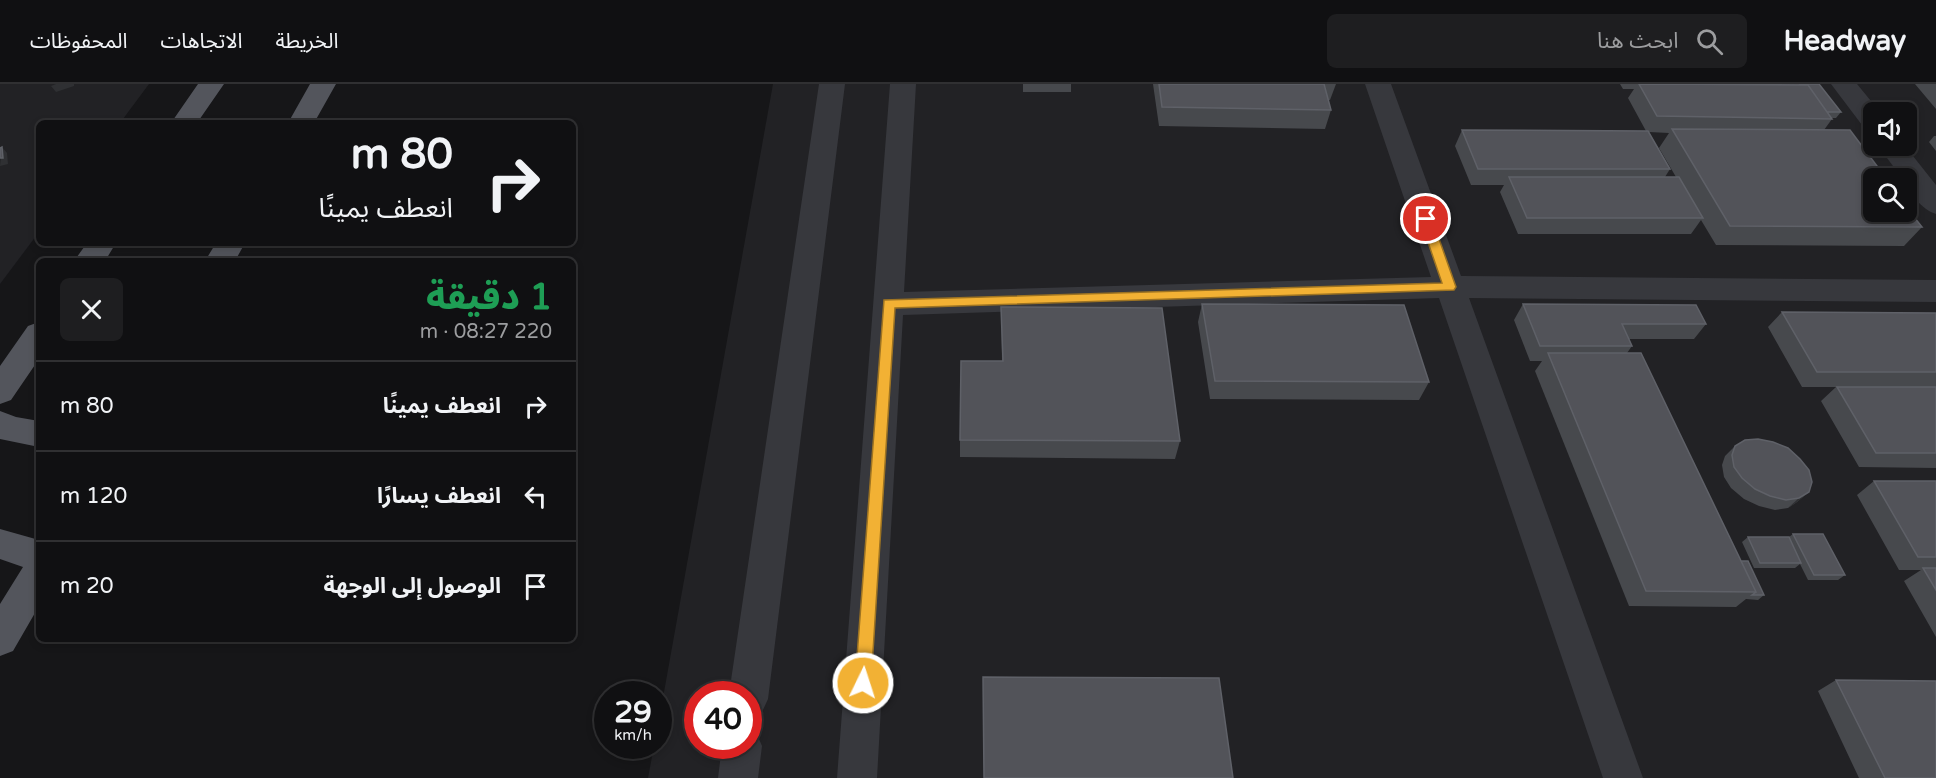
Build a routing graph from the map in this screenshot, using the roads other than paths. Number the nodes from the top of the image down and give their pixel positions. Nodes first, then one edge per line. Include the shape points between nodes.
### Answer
1 (211, 84) edge
2 (323, 84) edge
3 (832, 84) edge
4 (903, 84) edge
5 (1378, 84) edge
6 (1844, 84) edge
7 (1863, 109) edge
8 (186, 120) edge
9 (303, 120) edge
10 (1899, 156) edge
11 (1936, 204) edge
12 (1450, 287) junction
13 (1936, 291) edge
14 (889, 304) junction
15 (36, 338) edge
16 (0, 391) edge
17 (0, 424) edge
18 (36, 434) edge
19 (0, 544) edge
20 (36, 556) edge
21 (36, 577) edge
22 (0, 639) edge
23 (750, 681) edge
24 (740, 759) edge
25 (738, 778) edge
26 (857, 778) edge
27 (1623, 778) edge

1 - 8 main road
2 - 9 main road
3 - 23 street
4 - 14 street
5 - 12 street
6 - 7 street
10 - 11 street
12 - 13 street
12 - 14 street
12 - 27 street
14 - 26 street
15 - 16 main road
17 - 18 main road
19 - 20 main road
21 - 22 main road
24 - 25 street

